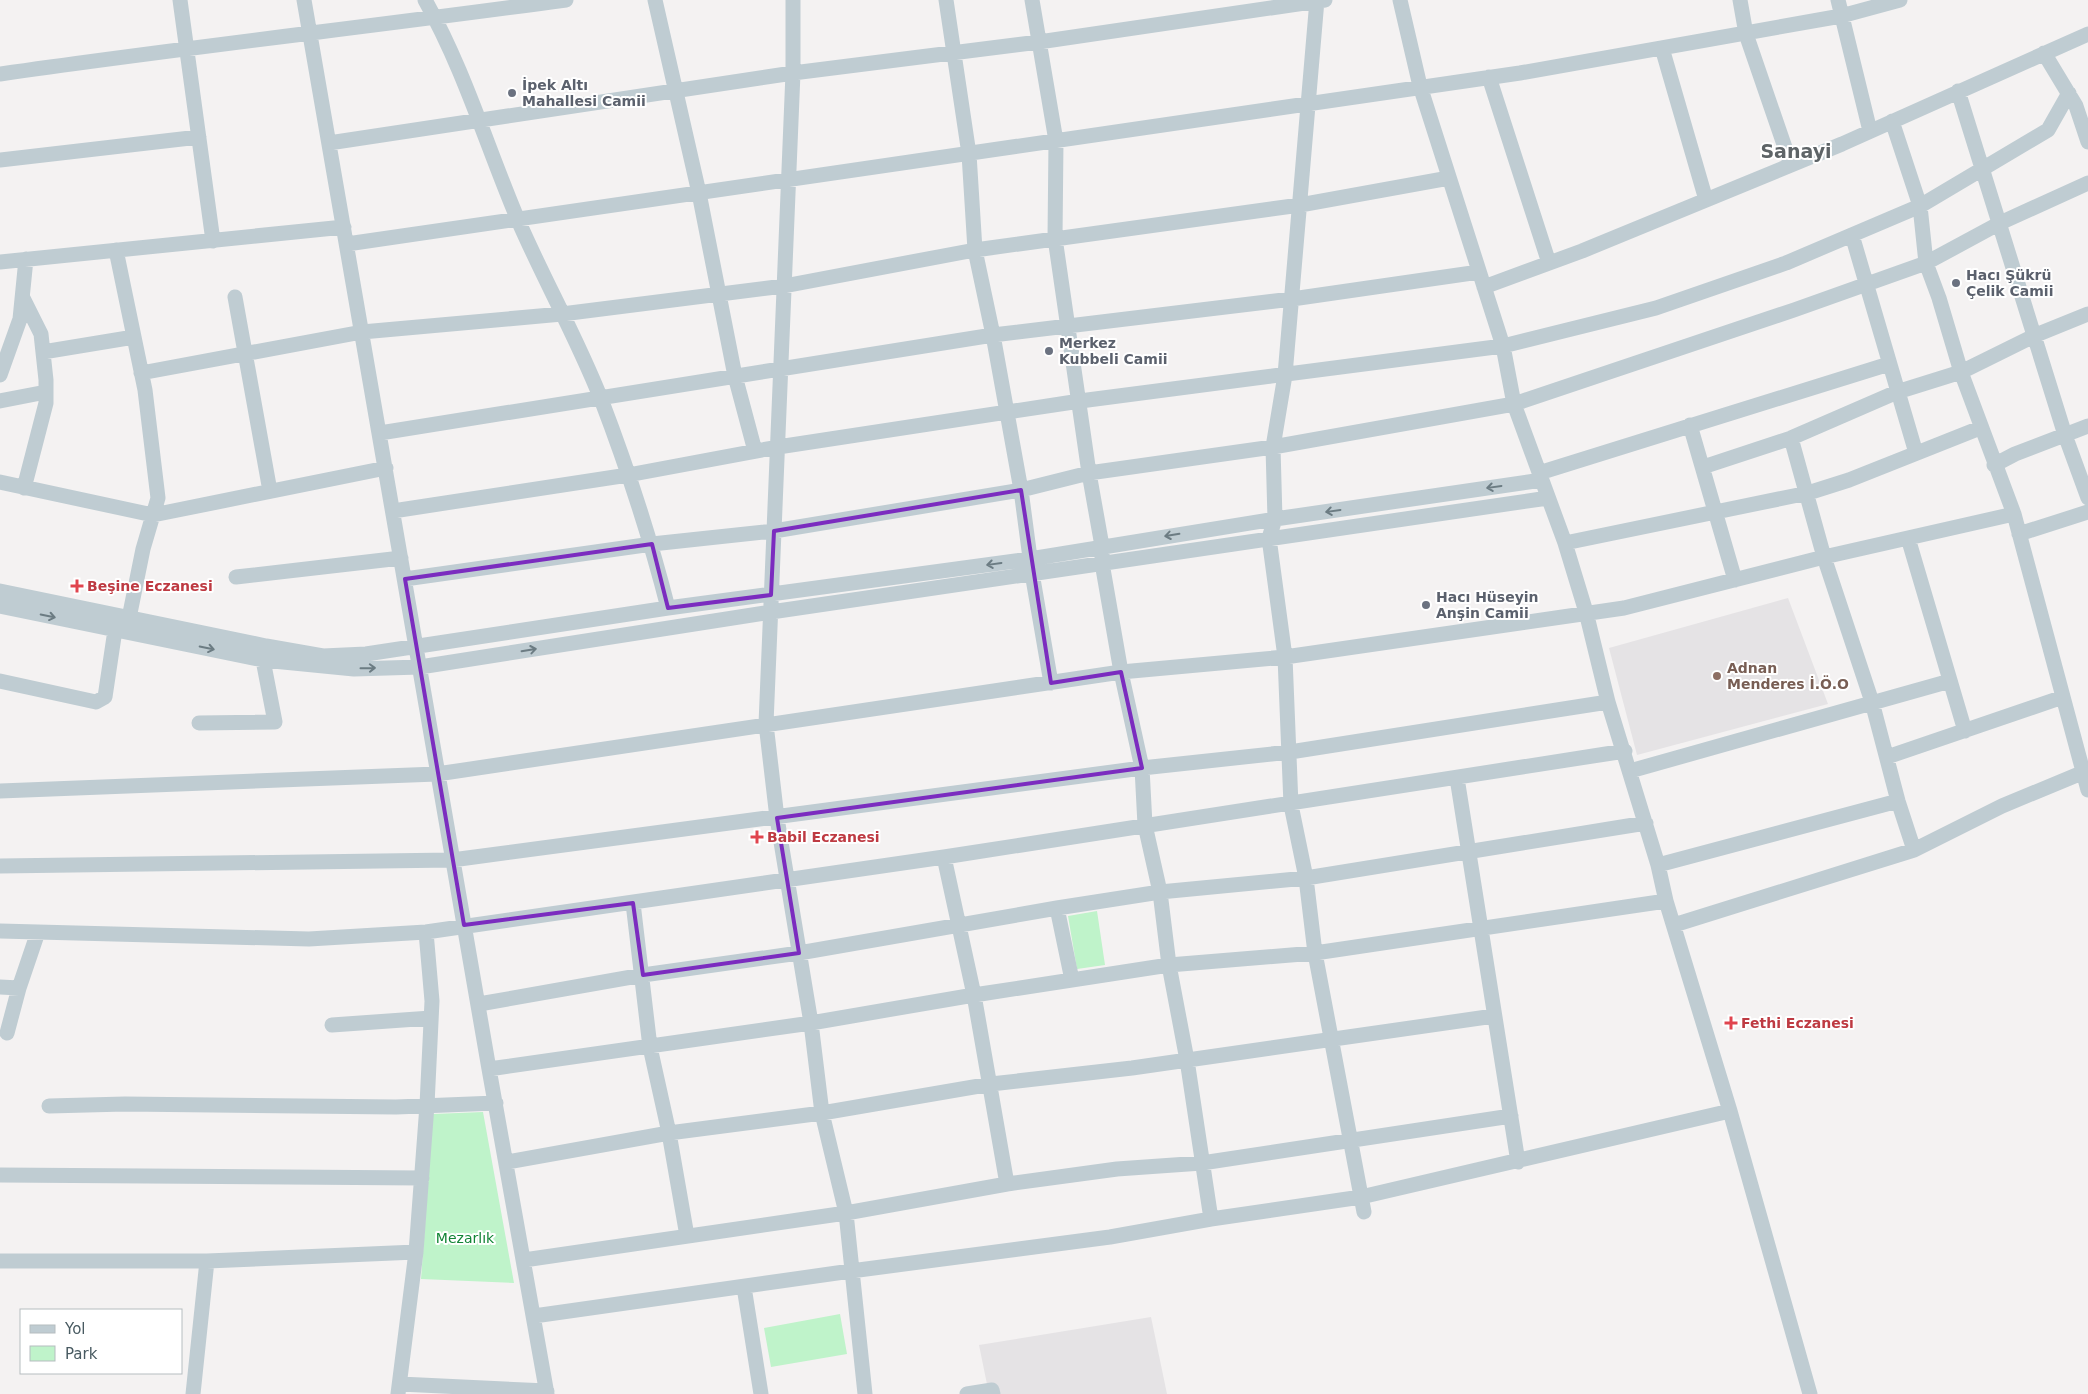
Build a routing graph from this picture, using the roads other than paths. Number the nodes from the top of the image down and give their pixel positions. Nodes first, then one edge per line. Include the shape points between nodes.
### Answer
1 (180, 0) edge
2 (304, 0) edge
3 (425, 0) edge
4 (566, 0) edge
5 (655, 0) edge
6 (793, 0) edge
7 (946, 0) edge
8 (1032, 0) edge
9 (1320, 0) edge
10 (1400, 0) edge
11 (1740, 0) edge
12 (1838, 0) edge
13 (1900, 0) edge
14 (1841, 16) junction
15 (435, 18) junction
16 (1746, 34) junction
17 (2088, 34) edge
18 (310, 35) junction
19 (1039, 42) junction
20 (188, 47) junction
21 (1662, 48) junction
22 (2044, 53) junction
23 (952, 54) junction
24 (793, 72) junction
25 (0, 74) edge
26 (1490, 77) junction
27 (1420, 86) junction
28 (677, 90) junction
29 (1958, 92) junction
30 (2069, 93) junction
31 (1309, 103) junction
32 (479, 121) junction
33 (1892, 121) junction
34 (1870, 131) junction
35 (199, 137) junction
36 (1056, 141) junction
37 (2088, 142) edge
38 (329, 143) junction
39 (969, 154) junction
40 (0, 160) edge
41 (1791, 165) junction
42 (1983, 168) junction
43 (1449, 178) junction
44 (789, 180) junction
45 (2088, 183) edge
46 (700, 193) junction
47 (1706, 200) junction
48 (1300, 205) junction
49 (1920, 206) junction
50 (518, 220) junction
51 (2000, 223) junction
52 (344, 227) junction
53 (1852, 235) junction
54 (1056, 238) junction
55 (213, 241) junction
56 (347, 244) junction
57 (116, 250) junction
58 (975, 250) junction
59 (26, 259) junction
60 (0, 262) edge
61 (1549, 263) junction
62 (1926, 263) junction
63 (1479, 272) junction
64 (1866, 285) junction
65 (784, 286) junction
66 (1484, 287) junction
67 (718, 294) junction
68 (235, 297) dead end
69 (23, 298) junction
70 (1292, 299) junction
71 (562, 314) junction
72 (2088, 314) edge
73 (1069, 325) junction
74 (362, 332) junction
75 (993, 335) junction
76 (2036, 335) junction
77 (134, 337) junction
78 (1503, 346) junction
79 (43, 352) junction
80 (245, 354) junction
81 (1889, 364) junction
82 (781, 369) junction
83 (1960, 372) junction
84 (141, 373) junction
85 (0, 375) edge
86 (1285, 375) junction
87 (736, 376) junction
88 (46, 392) junction
89 (1897, 392) junction
90 (600, 398) junction
91 (0, 401) edge
92 (1080, 402) junction
93 (1514, 404) junction
94 (1008, 413) junction
95 (1690, 425) junction
96 (2088, 426) edge
97 (1980, 428) junction
98 (380, 433) junction
99 (2065, 435) junction
100 (1791, 438) junction
101 (778, 447) junction
102 (1273, 447) junction
103 (755, 451) junction
104 (1916, 453) junction
105 (1994, 465) junction
106 (1703, 467) junction
107 (386, 468) junction
108 (1089, 473) junction
109 (628, 475) junction
110 (1541, 477) junction
111 (0, 482) edge
112 (24, 488) junction
113 (1021, 490) junction
114 (270, 491) junction
115 (1808, 493) junction
116 (1548, 498) junction
117 (2088, 498) edge
118 (393, 511) junction
119 (1716, 511) junction
120 (2088, 512) edge
121 (2014, 514) junction
122 (153, 515) junction
123 (1275, 519) junction
124 (774, 531) junction
125 (2019, 534) junction
126 (1269, 538) junction
127 (1908, 538) junction
128 (1565, 543) junction
129 (652, 544) junction
130 (1102, 546) junction
131 (1824, 557) junction
132 (401, 558) junction
133 (1102, 563) junction
134 (1031, 566) junction
135 (236, 577) dead end
136 (405, 579) junction
137 (1735, 580) junction
138 (0, 591) edge
139 (772, 596) junction
140 (0, 606) edge
141 (668, 608) junction
142 (771, 612) junction
143 (1586, 612) junction
144 (123, 626) junction
145 (417, 646) junction
146 (1285, 657) junction
147 (263, 660) junction
148 (420, 667) junction
149 (1121, 672) junction
150 (0, 681) edge
151 (1950, 681) junction
152 (1051, 683) junction
153 (2063, 697) junction
154 (1608, 702) junction
155 (1872, 702) junction
156 (199, 723) dead end
157 (766, 724) junction
158 (1965, 731) junction
159 (1625, 751) junction
160 (1290, 752) junction
161 (1887, 757) junction
162 (1142, 768) junction
163 (1630, 770) junction
164 (2084, 772) junction
165 (437, 774) junction
166 (1457, 778) junction
167 (0, 790) edge
168 (2088, 790) edge
169 (1898, 801) junction
170 (1291, 805) junction
171 (776, 818) junction
172 (1646, 823) junction
173 (1145, 825) junction
174 (1914, 850) junction
175 (1470, 852) junction
176 (944, 858) junction
177 (452, 860) junction
178 (1658, 865) junction
179 (0, 866) edge
180 (1306, 878) junction
181 (787, 880) junction
182 (1160, 892) junction
183 (1666, 900) junction
184 (633, 903) junction
185 (1057, 908) junction
186 (960, 924) junction
187 (464, 925) junction
188 (1674, 925) junction
189 (1480, 929) junction
190 (0, 931) edge
191 (38, 932) junction
192 (426, 932) junction
193 (799, 953) junction
194 (1315, 953) junction
195 (1168, 965) junction
196 (642, 975) junction
197 (1072, 980) junction
198 (0, 987) edge
199 (19, 988) junction
200 (974, 995) junction
201 (479, 1004) junction
202 (1494, 1016) junction
203 (431, 1018) junction
204 (811, 1023) junction
205 (332, 1025) dead end
206 (7, 1033) dead end
207 (1332, 1038) junction
208 (650, 1046) junction
209 (1187, 1060) junction
210 (489, 1069) junction
211 (991, 1084) junction
212 (496, 1103) junction
213 (427, 1105) junction
214 (49, 1106) dead end
215 (1730, 1111) junction
216 (822, 1114) junction
217 (1510, 1116) junction
218 (669, 1133) junction
219 (1352, 1141) junction
220 (507, 1162) junction
221 (1202, 1162) junction
222 (1518, 1162) junction
223 (0, 1175) edge
224 (422, 1178) junction
225 (1007, 1184) junction
226 (1362, 1204) junction
227 (846, 1213) junction
228 (1211, 1219) junction
229 (687, 1236) junction
230 (416, 1252) junction
231 (524, 1260) junction
232 (0, 1261) edge
233 (207, 1261) junction
234 (851, 1270) junction
235 (744, 1286) junction
236 (534, 1316) junction
237 (399, 1389) edge
238 (547, 1392) edge
239 (193, 1394) edge
240 (761, 1394) edge
241 (865, 1394) edge
242 (967, 1394) edge
243 (993, 1394) edge
244 (1810, 1394) edge

1 - 20 street
2 - 18 street
3 - 15 street
4 - 15 street
5 - 28 street
6 - 24 street
7 - 23 street
8 - 19 street
9 - 19 street
9 - 31 street
10 - 27 street
11 - 16 street
12 - 14 street
13 - 14 street
14 - 16 street
14 - 34 street
15 - 18 street
15 - 32 street
16 - 21 street
16 - 41 street
17 - 22 street
18 - 20 street
18 - 38 street
19 - 23 street
19 - 36 street
20 - 25 street
20 - 35 street
21 - 26 street
21 - 47 street
22 - 29 street
22 - 30 street
23 - 24 street
23 - 39 street
24 - 28 street
24 - 44 street
26 - 27 street
26 - 61 street
27 - 31 street
27 - 43 street
28 - 32 street
28 - 46 street
29 - 33 street
29 - 42 street
30 - 37 street
30 - 42 street via 2048,130
31 - 36 street
31 - 48 street
32 - 38 street
32 - 50 street
33 - 34 street
33 - 49 street
34 - 41 street
35 - 40 street
35 - 55 street
36 - 39 street
36 - 54 street
38 - 52 street
39 - 44 street
39 - 58 street
41 - 47 street
42 - 49 street
42 - 51 street
43 - 48 street
43 - 63 street
44 - 46 street
44 - 65 street
45 - 51 street
46 - 50 street
46 - 67 street
47 - 61 street
48 - 54 street
48 - 70 street
49 - 53 street
49 - 62 street
50 - 56 street
50 - 71 street
51 - 62 street
51 - 76 street
52 - 55 street
52 - 56 street
53 - 64 street
53 - 78 street via 1786,263 1656,308
54 - 58 street
54 - 73 street
55 - 57 street
56 - 74 street
57 - 59 street
57 - 77 street
58 - 65 street
58 - 75 street
59 - 60 street
59 - 69 street
61 - 66 street
62 - 64 street
62 - 83 street
63 - 66 street
63 - 70 street
64 - 81 street
64 - 93 street
65 - 67 street
65 - 82 street
66 - 78 street
67 - 71 street
67 - 87 street
68 - 80 street
69 - 79 street via 41,334
69 - 85 street via 20,319
70 - 73 street
70 - 86 street
71 - 74 street
71 - 90 street
72 - 76 street
73 - 75 street
73 - 92 street
74 - 80 street
74 - 98 street
75 - 82 street
75 - 94 street
76 - 83 street
76 - 99 street
77 - 79 street
77 - 84 street
78 - 86 street
78 - 93 street
79 - 88 street
80 - 84 street
80 - 114 street
81 - 89 street
81 - 95 street
82 - 87 street
82 - 101 street
83 - 89 street
83 - 97 street
84 - 122 street via 158,498
86 - 92 street
86 - 102 street
87 - 90 street
87 - 103 street
88 - 91 street
88 - 112 street
89 - 100 street
89 - 104 street
90 - 98 street
90 - 109 street
92 - 94 street
92 - 108 street
93 - 102 street
93 - 110 street
94 - 101 street
94 - 113 street
95 - 106 street
95 - 110 street
96 - 99 street
97 - 104 street
97 - 105 street
98 - 107 street
99 - 105 street
99 - 117 street
100 - 106 street
100 - 115 street
101 - 103 street
101 - 124 street
102 - 108 street
102 - 123 street
103 - 109 street
104 - 115 street
105 - 121 street
106 - 119 street
107 - 114 street
107 - 118 street
108 - 113 street
108 - 130 street
109 - 118 street
109 - 129 street
110 - 116 street
110 -> 123 street
111 - 112 street
112 - 122 street
113 - 124 street
113 - 134 street
114 - 122 street
115 - 119 street
115 - 131 street
116 - 126 street
116 - 128 street
118 - 132 street
119 - 128 street
119 - 137 street
120 - 125 street
121 - 125 street
121 - 127 street
122 - 144 street
123 - 126 street
123 -> 130 street
124 - 129 street
124 - 139 street
125 - 153 street
126 - 133 street
126 - 146 street
127 - 131 street
127 - 151 street
128 - 143 street
129 - 136 street
129 - 141 street
130 - 133 street
130 - 134 street
131 - 137 street
131 - 155 street
132 - 135 street
132 - 136 street
133 - 134 street
133 - 149 street
134 -> 139 street
134 - 142 street
134 - 152 street
136 - 145 street
137 - 143 street via 1624,608
138 - 144 street
139 - 141 street
139 - 142 street
140 -> 144 street
141 - 145 street
148 -> 142 street
142 - 157 street
143 - 146 street
143 - 154 street
144 - 145 street via 323,656 366,654
144 -> 147 street
144 - 150 street via 105,697 96,702
145 - 148 street
146 - 149 street
146 - 160 street
147 -> 148 street via 354,668
147 - 156 street via 275,722
148 - 165 street
149 - 152 street
149 - 162 street
151 - 155 street
151 - 158 street
152 - 157 street
153 - 158 street
153 - 164 street
154 - 159 street
154 - 160 street
155 - 161 street
155 - 163 street
157 - 165 street
157 - 171 street
158 - 161 street
159 - 163 street
159 - 166 street
160 - 162 street
160 - 170 street
161 - 169 street
162 - 171 street
162 - 173 street
163 - 172 street
164 - 168 street
164 - 174 street via 2002,806
165 - 167 street
165 - 177 street
166 - 170 street
166 - 175 street
169 - 174 street
169 - 178 street
170 - 173 street
170 - 180 street
171 - 177 street
171 - 181 street
172 - 175 street
172 - 178 street
173 - 176 street
173 - 182 street
174 - 188 street
175 - 180 street
175 - 189 street
176 - 181 street
176 - 186 street
177 - 179 street
177 - 187 street
178 - 183 street
180 - 182 street
180 - 194 street
181 - 184 street
181 - 193 street
182 - 185 street
182 - 195 street
183 - 188 street
183 - 189 street
184 - 187 street
184 - 196 street
185 - 186 street
185 - 197 street
186 - 193 street
186 - 200 street
187 - 192 street
187 - 201 street
188 - 215 street
189 - 194 street
189 - 202 street
190 - 191 street
191 - 192 street via 309,939
191 - 199 street
192 - 203 street
193 - 196 street
193 - 204 street
194 - 195 street
194 - 207 street
195 - 197 street
195 - 209 street
196 - 201 street
196 - 208 street
197 - 200 street
198 - 199 street
199 - 206 street
200 - 204 street
200 - 211 street
201 - 210 street
202 - 207 street
202 - 217 street
203 - 205 street
203 - 213 street
204 - 208 street
204 - 216 street
207 - 209 street
207 - 219 street
208 - 210 street
208 - 218 street
209 - 211 street
209 - 221 street
210 - 212 street
211 - 216 street
211 - 225 street
212 - 213 street
212 - 220 street
213 - 214 street
213 - 224 street
215 - 222 street
215 - 244 street
216 - 218 street
216 - 227 street
217 - 219 street
217 - 222 street
218 - 220 street
218 - 229 street
219 - 221 street
219 - 226 street
220 - 231 street
221 - 225 street via 1117,1169
221 - 228 street
222 - 226 street
223 - 224 street
224 - 230 street
225 - 227 street
226 - 228 street
227 - 229 street
227 - 234 street
228 - 234 street via 1110,1237
229 - 231 street
230 - 233 street
230 - 237 street
231 - 236 street
232 - 233 street
233 - 239 street
234 - 235 street
234 - 241 street
235 - 236 street
235 - 240 street
236 - 238 street
237 - 238 street
242 - 243 street via 992,1390

